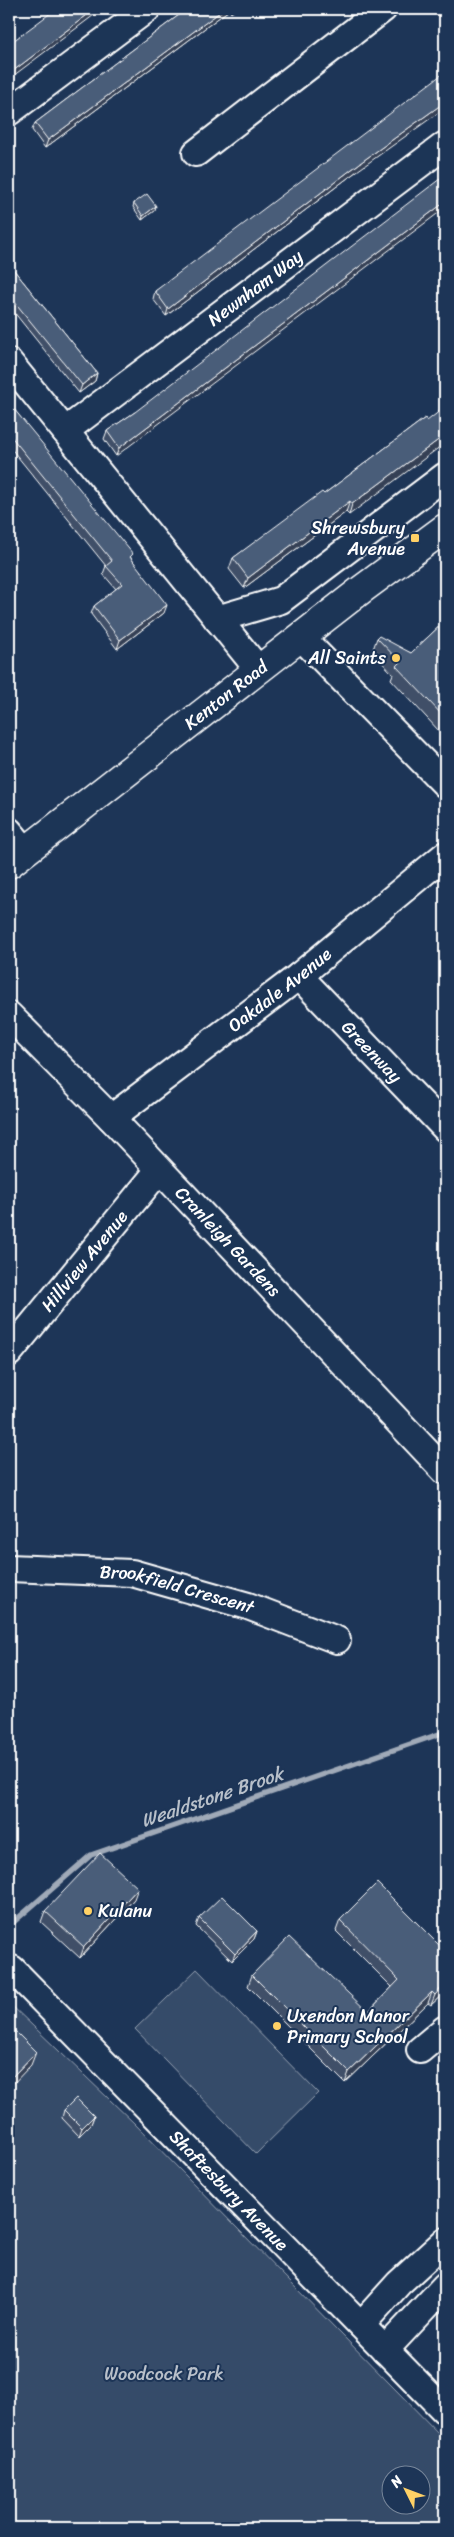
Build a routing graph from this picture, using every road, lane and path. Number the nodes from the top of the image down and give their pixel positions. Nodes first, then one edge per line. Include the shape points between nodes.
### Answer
1 (383, 9) edge
2 (136, 12) edge
3 (9, 112) edge
4 (445, 145) edge
5 (196, 153) dead end
6 (9, 362) edge
7 (65, 431) junction
8 (445, 476) edge
9 (445, 528) edge
10 (217, 619) junction
11 (301, 637) junction
12 (258, 669) junction
13 (445, 784) edge
14 (14, 848) edge
15 (445, 856) edge
16 (299, 976) junction
17 (9, 1015) edge
18 (111, 1118) junction
19 (445, 1128) edge
20 (159, 1170) junction
21 (9, 1353) edge
22 (445, 1472) edge
23 (9, 1568) edge
24 (337, 1640) dead end
25 (12, 1969) dead end
26 (445, 2029) edge
27 (420, 2050) dead end
28 (445, 2241) edge
29 (445, 2286) edge
30 (361, 2324) junction
31 (385, 2350) junction
32 (445, 2411) edge

1 - 5 street
2 - 3 street
4 - 7 street, Newnham Way
6 - 7 street
7 - 10 street
8 - 10 street via 280,600
9 - 11 main road, Kenton Road
10 - 12 street
11 - 12 main road, Kenton Road
11 - 13 street via 346,670
12 - 14 main road, Kenton Road
15 - 16 street, Oakdale Avenue
16 - 18 street, Oakdale Avenue
16 - 19 street, Greenway
17 - 18 street, Cranleigh Gardens
18 - 20 street, Cranleigh Gardens
20 - 21 street, Hillview Avenue
20 - 22 street, Cranleigh Gardens
23 - 24 street, Brookfield Crescent via 132,1573 248,1606
25 - 30 street, Shaftesbury Avenue
26 - 27 street
28 - 30 street
29 - 31 street
30 - 31 street, Shaftesbury Avenue
31 - 32 street, Shaftesbury Avenue

